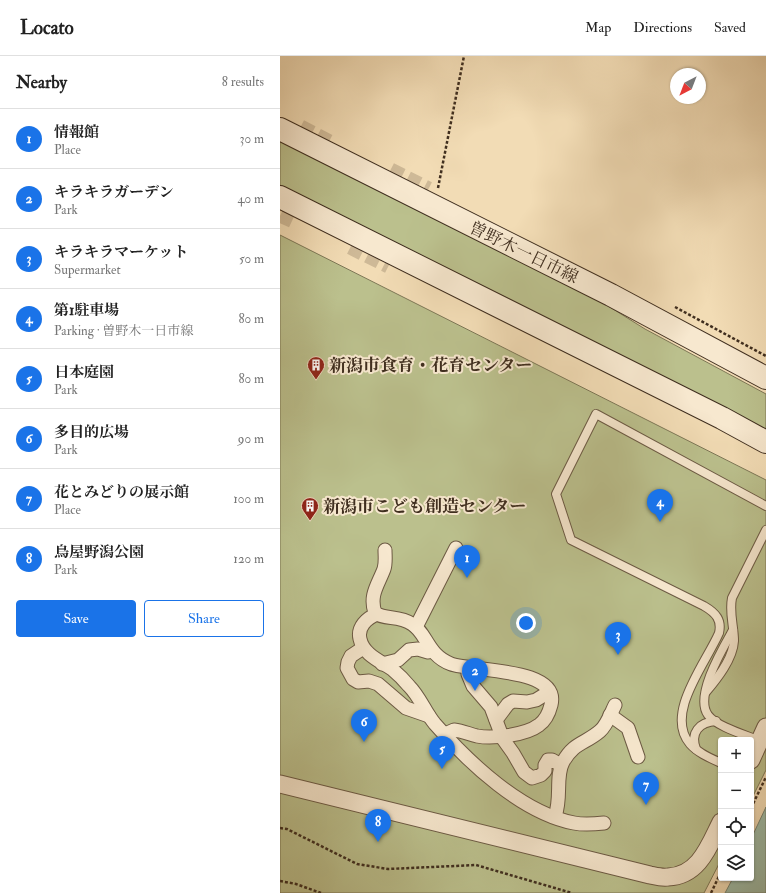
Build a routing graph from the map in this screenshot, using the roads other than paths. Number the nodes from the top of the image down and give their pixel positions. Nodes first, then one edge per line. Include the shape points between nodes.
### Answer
1 (280, 129) edge
2 (280, 197) edge
3 (758, 373) edge
4 (766, 384) edge
5 (766, 442) edge
6 (766, 506) edge
7 (766, 530) edge
8 (456, 548) dead end
9 (385, 550) dead end
10 (377, 614) junction
11 (416, 627) junction
12 (363, 648) junction
13 (431, 650) junction
14 (382, 664) junction
15 (468, 668) junction
16 (549, 692) junction
17 (429, 716) junction
18 (496, 720) junction
19 (716, 721) junction
20 (445, 734) junction
21 (763, 734) edge
22 (501, 736) junction
23 (696, 750) junction
24 (754, 754) edge
25 (638, 757) dead end
26 (718, 761) edge
27 (561, 765) junction
28 (280, 784) edge
29 (555, 816) junction
30 (604, 823) dead end
31 (718, 828) edge

1 - 3 main road, 曽野木一日市線 via 611,295
2 - 5 main road
3 - 4 main road, 曽野木一日市線
6 - 23 lane via 596,414 556,494 571,540 704,606 714,612 719,619 719,634 681,712 683,732
7 - 19 lane via 732,598 732,651 706,692 706,709 709,716
8 - 11 street
9 - 10 street via 384,569 373,599
10 - 11 street via 403,619
10 - 12 street via 361,626 359,638
11 - 13 street
12 - 14 street
12 - 17 street via 351,656 348,662 347,668 354,679 358,682 378,684 406,708
13 - 14 street via 409,650 398,660
13 - 15 street via 450,664
14 - 17 street via 392,669 410,687
15 - 16 street via 524,675 540,682
15 - 18 street via 473,686 488,703
16 - 18 street via 536,700 508,704
16 - 22 street via 552,701 548,715 538,726
17 - 20 street
18 - 22 street
19 - 21 lane
19 - 23 lane via 703,723 696,731
20 - 22 street via 454,730 476,736
20 - 29 street via 509,794
21 - 24 street
22 - 27 street via 529,777 543,774 548,760
23 - 26 lane
25 - 27 street via 628,728 612,710 600,732 574,747
27 - 29 street via 560,800
28 - 31 street via 650,875 668,877 684,873 703,858
29 - 30 street via 574,823

